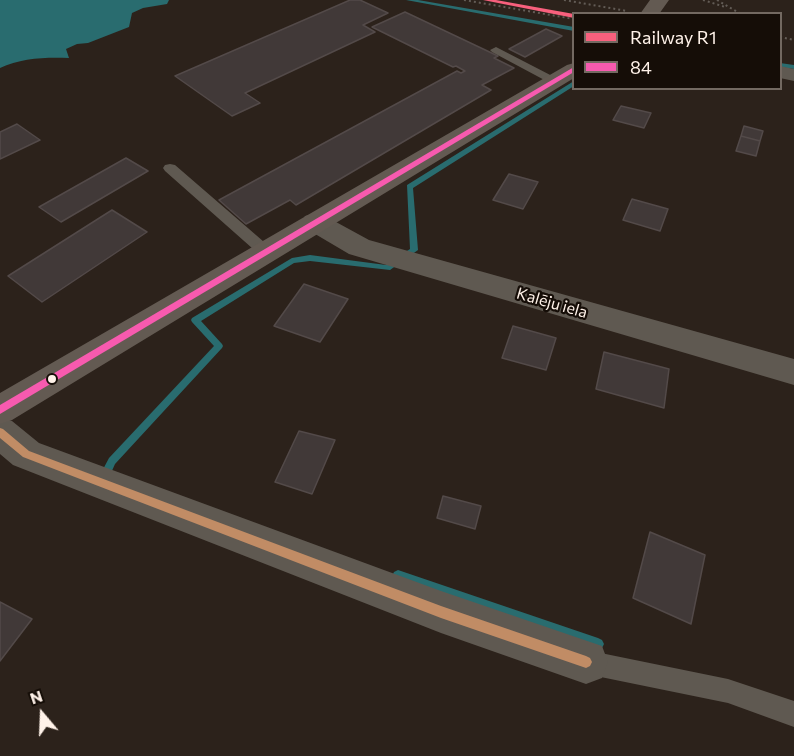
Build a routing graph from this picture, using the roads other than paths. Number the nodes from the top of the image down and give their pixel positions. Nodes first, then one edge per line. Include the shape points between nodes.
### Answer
1 (660, 0) edge
2 (643, 12) edge
3 (496, 50) dead end
4 (564, 75) edge
5 (170, 168) dead end
6 (315, 222) junction
7 (266, 252) junction
8 (794, 372) edge
9 (4, 408) edge
10 (586, 662) joint
11 (794, 714) edge

1 - 2 street
3 - 4 lane
4 - 6 street
5 - 7 lane
6 - 7 street
6 - 8 street, Kalēju iela via 359,247
7 - 9 street
9 - 10 street via 26,454 441,612
10 - 11 lane via 728,690

